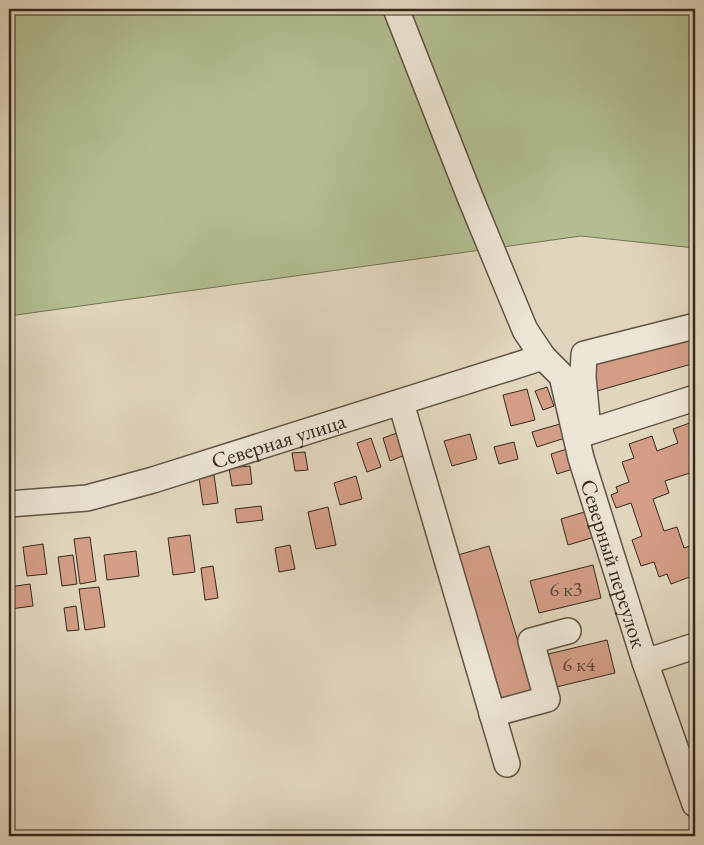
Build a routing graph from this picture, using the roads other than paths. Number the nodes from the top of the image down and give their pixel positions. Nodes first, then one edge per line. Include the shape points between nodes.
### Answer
1 (396, 9) edge
2 (695, 326) edge
3 (543, 357) junction
4 (695, 398) edge
5 (400, 403) junction
6 (582, 434) junction
7 (9, 504) edge
8 (568, 631) dead end
9 (695, 646) edge
10 (645, 662) junction
11 (492, 714) junction
12 (507, 764) dead end
13 (695, 804) edge

1 - 3 street, Северный переулок via 470,198 526,330
2 - 6 street via 584,354
3 - 5 street, Северная улица
3 - 6 street, Северный переулок via 562,376
4 - 6 street
5 - 7 street, Северная улица via 87,498
5 - 11 street
6 - 10 street, Северный переулок via 581,458
8 - 11 street via 531,641 547,699
9 - 10 street
10 - 13 street, Северный переулок
11 - 12 street

